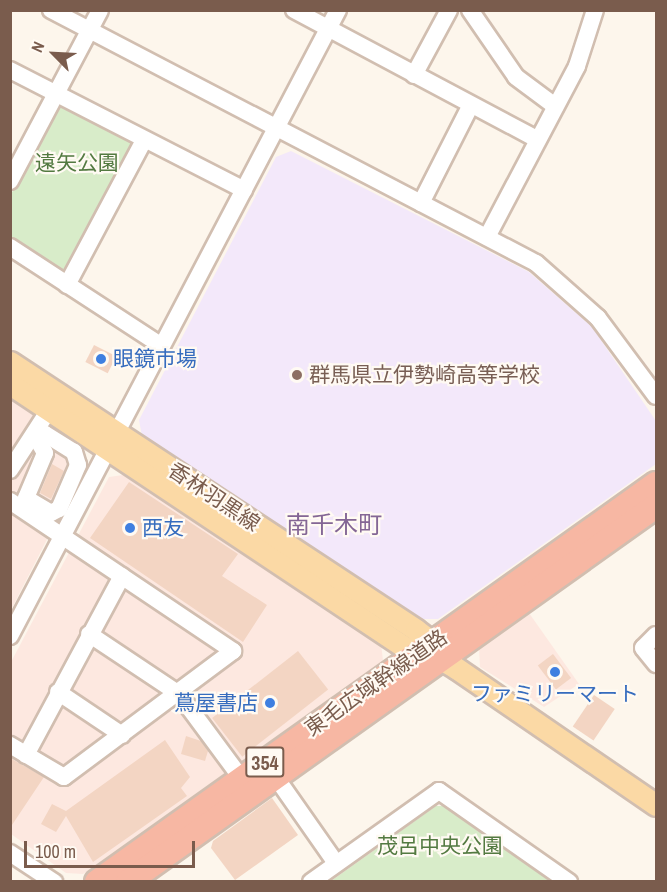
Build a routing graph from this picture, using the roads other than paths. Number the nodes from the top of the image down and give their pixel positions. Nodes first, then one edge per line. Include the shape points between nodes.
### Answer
1 (51, 10) edge
2 (100, 10) edge
3 (294, 10) edge
4 (338, 10) edge
5 (449, 10) edge
6 (470, 10) edge
7 (596, 10) edge
8 (329, 29) junction
9 (90, 30) junction
10 (10, 70) edge
11 (414, 75) junction
12 (57, 93) junction
13 (471, 105) junction
14 (555, 106) junction
15 (275, 128) junction
16 (537, 139) junction
17 (144, 140) junction
18 (10, 181) edge
19 (244, 190) junction
20 (421, 203) junction
21 (487, 237) junction
22 (10, 247) edge
23 (67, 285) junction
24 (162, 346) junction
25 (10, 362) edge
26 (10, 384) edge
27 (657, 396) edge
28 (49, 410) junction
29 (37, 435) junction
30 (113, 441) junction
31 (10, 470) edge
32 (657, 484) edge
33 (10, 501) edge
34 (657, 506) edge
35 (64, 536) junction
36 (122, 576) junction
37 (89, 634) junction
38 (657, 635) edge
39 (10, 636) edge
40 (430, 652) junction
41 (657, 664) edge
42 (58, 692) junction
43 (179, 694) junction
44 (122, 735) junction
45 (10, 745) edge
46 (26, 755) junction
47 (275, 776) junction
48 (242, 779) junction
49 (657, 805) edge
50 (10, 853) edge
51 (336, 864) junction
52 (54, 882) edge
53 (97, 882) edge
54 (128, 882) edge
55 (311, 882) edge
56 (569, 882) edge

1 - 9 street
2 - 9 street
3 - 8 street
4 - 8 street
5 - 11 street
6 - 14 street via 516,77
7 - 14 street via 577,66
8 - 11 street
8 - 15 street
9 - 12 street
9 - 15 street
10 - 12 street
11 - 13 street
12 - 17 street
12 - 18 street
13 - 16 street
13 - 20 street
14 - 16 street
15 - 19 street
15 - 20 street
16 - 21 street
17 - 19 street
17 - 23 street
19 - 24 street
20 - 21 street
21 - 27 street via 536,263 573,293
22 - 23 street
23 - 24 street
24 - 30 street
25 - 30 main road, 香林羽黒線
26 - 28 main road, 香林羽黒線
28 - 29 street
28 - 30 main road, 香林羽黒線
29 - 29 street via 45,434 74,452 78,465 59,509 51,513 26,498 45,453
29 - 31 street
30 - 35 street
30 - 40 main road, 香林羽黒線
32 - 40 highway, 東毛広域幹線道路 / 354
33 - 35 street
34 - 40 highway, 東毛広域幹線道路 / 354
35 - 36 street
35 - 39 street
36 - 37 street
36 - 43 street via 232,649 229,659
37 - 42 street
37 - 43 street
38 - 41 street via 642,648
40 - 47 highway, 東毛広域幹線道路 / 354
40 - 48 highway, 東毛広域幹線道路 / 354
40 - 49 main road, 香林羽黒線
42 - 44 street
42 - 46 street
43 - 44 street
43 - 48 street
44 - 46 street via 64,777
45 - 46 street
47 - 51 street
47 - 54 highway, 東毛広域幹線道路 / 354
48 - 53 highway, 東毛広域幹線道路 / 354
50 - 52 street
51 - 55 street
51 - 56 street via 442,791

